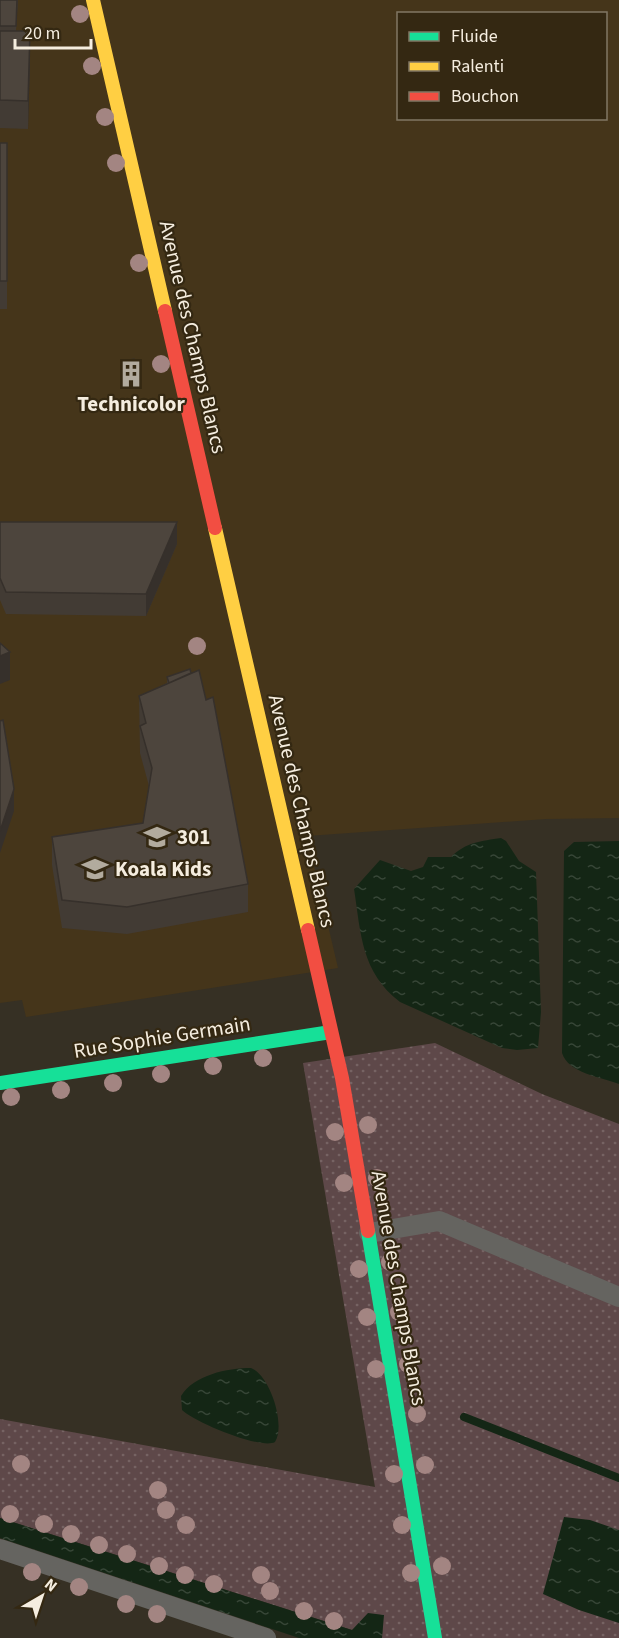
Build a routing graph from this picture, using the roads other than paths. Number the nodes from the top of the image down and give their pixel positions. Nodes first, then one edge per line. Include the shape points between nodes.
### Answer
1 (93, 0) edge
2 (331, 1032) junction
3 (0, 1083) edge
4 (369, 1233) junction
5 (619, 1297) edge
6 (0, 1549) edge
7 (266, 1638) edge
8 (435, 1638) edge

1 - 2 street, Avenue des Champs Blancs
2 - 3 street, Rue Sophie Germain
2 - 4 street, Avenue des Champs Blancs
4 - 5 street via 440,1221
4 - 8 street, Avenue des Champs Blancs
6 - 7 street

